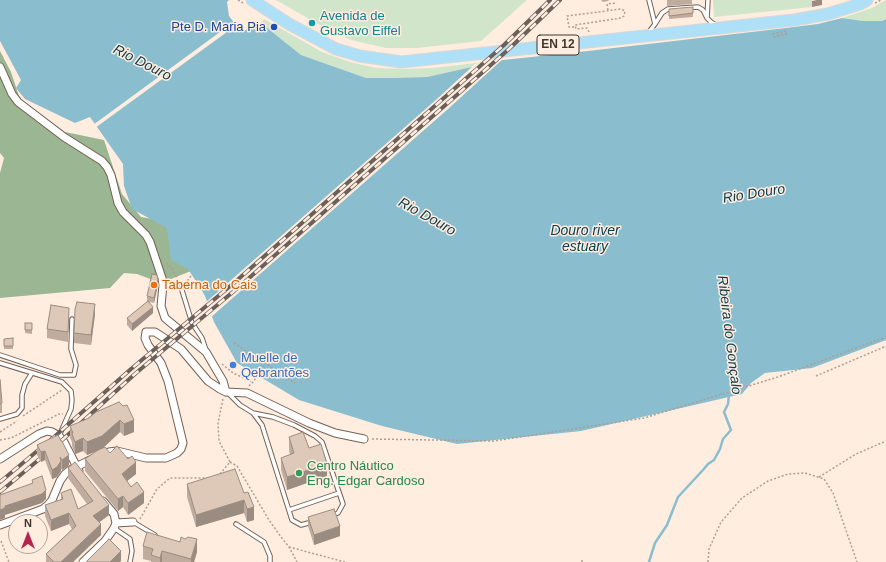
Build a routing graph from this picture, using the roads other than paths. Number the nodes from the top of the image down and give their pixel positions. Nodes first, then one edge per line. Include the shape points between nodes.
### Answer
1 (649, 0) edge
2 (708, 0) edge
3 (867, 0) edge
4 (256, 2) edge
5 (707, 18) junction
6 (655, 24) junction
7 (721, 28) junction
8 (645, 35) junction
9 (0, 67) edge
10 (181, 287) road end
11 (72, 318) dead end
12 (207, 353) junction
13 (0, 356) edge
14 (0, 363) edge
15 (32, 373) junction
16 (226, 392) junction
17 (253, 413) junction
18 (0, 419) edge
19 (59, 436) junction
20 (364, 439) road end
21 (0, 459) edge
22 (76, 467) junction
23 (84, 478) edge
24 (339, 493) junction
25 (98, 494) edge
26 (289, 510) junction
27 (331, 516) edge
28 (316, 520) edge
29 (133, 522) joint
30 (236, 524) dead end
31 (0, 525) edge
32 (115, 525) junction
33 (160, 537) edge
34 (84, 562) edge
35 (130, 562) edge
36 (270, 562) edge

1 - 6 lane
2 - 5 lane
3 - 7 main road, EN 12 via 828,14
4 - 8 main road, EN 12 via 289,24 336,49 378,60 401,62
5 - 6 lane via 698,7 668,9
5 - 7 lane
6 - 8 lane
7 - 8 main road, EN 12
9 - 12 street via 18,102 107,167 119,206 149,240 163,285 161,306 165,318
10 - 12 lane via 192,323 202,338
11 - 13 lane via 71,349 76,365 74,375 60,375
12 - 16 street via 223,381
14 - 15 lane
15 - 18 lane via 25,384 22,408 17,414
15 - 19 lane via 62,382 71,391 71,410
16 - 17 lane
16 - 20 street via 247,393 309,423 335,433
16 - 22 street via 208,381 181,349 155,332 146,332 145,338 161,363 168,381 183,443 181,449 171,456 158,459 117,451 109,452
17 - 24 lane via 294,425 322,442
17 - 26 lane via 262,425
19 - 21 street via 47,431 39,434
19 - 22 street
22 - 23 street
22 - 31 street via 65,474 52,500 43,509
24 - 26 lane
24 - 27 lane via 343,504 338,513
25 - 32 street via 114,514
26 - 28 lane via 292,520 301,525
29 - 32 street
29 - 33 lane
30 - 36 lane via 264,542
32 - 34 street via 105,541
32 - 35 lane via 130,539

